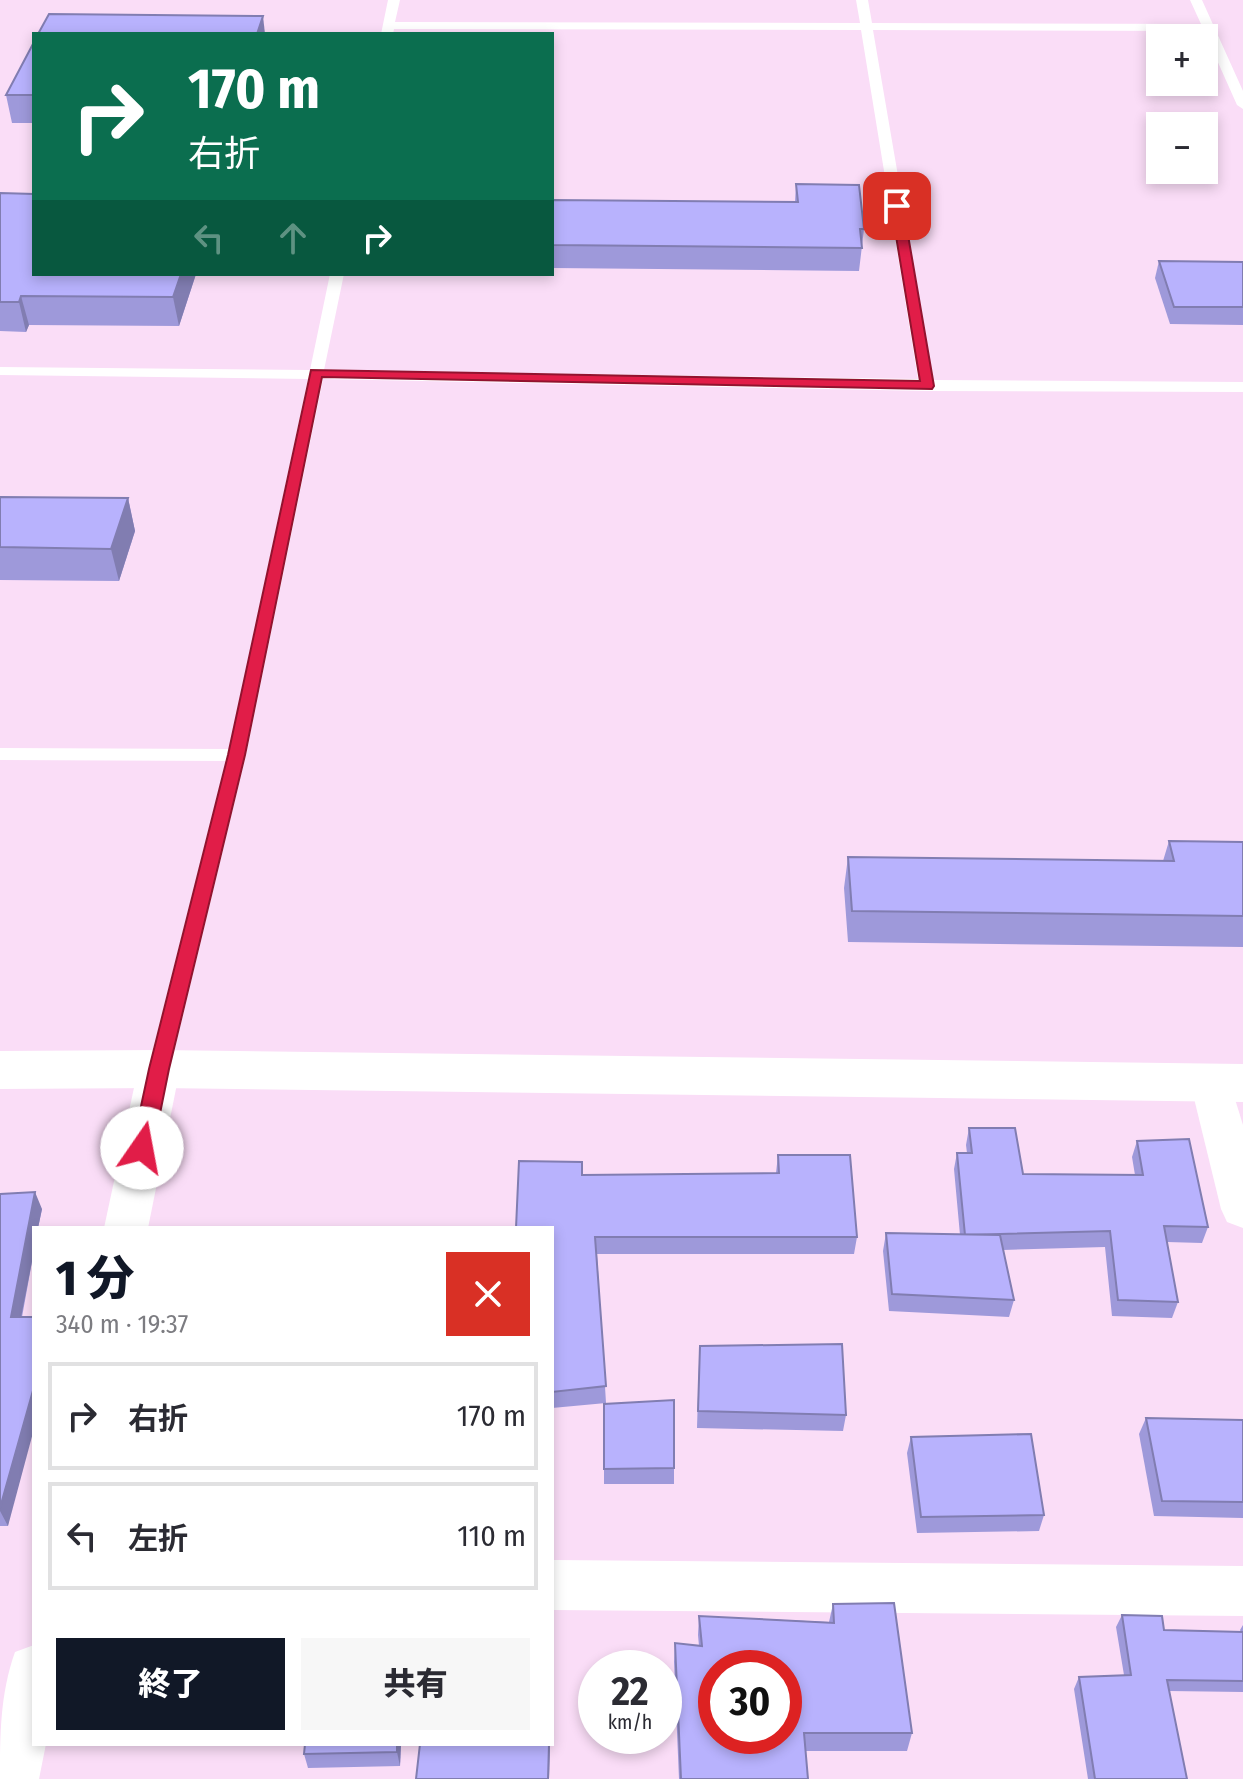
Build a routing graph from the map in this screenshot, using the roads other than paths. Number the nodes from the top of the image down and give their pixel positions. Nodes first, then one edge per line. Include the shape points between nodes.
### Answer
1 (394, 0) edge
2 (862, 0) edge
3 (1196, 0) edge
4 (1207, 24) edge
5 (867, 27) junction
6 (1146, 28) edge
7 (388, 30) edge
8 (1218, 48) edge
9 (1243, 105) edge
10 (337, 276) edge
11 (0, 371) edge
12 (316, 373) junction
13 (927, 386) junction
14 (1243, 387) edge
15 (0, 754) edge
16 (237, 755) junction
17 (159, 1069) junction
18 (0, 1070) edge
19 (1227, 1083) edge
20 (1243, 1209) edge
21 (126, 1226) edge
22 (554, 1585) edge
23 (1243, 1591) edge
24 (32, 1681) edge
25 (12, 1779) edge

1 - 7 lane
2 - 5 lane
3 - 4 lane
5 - 6 lane
5 - 7 lane
5 - 13 lane
8 - 9 lane
10 - 12 lane
11 - 12 lane
12 - 13 lane
12 - 16 lane
13 - 14 lane
15 - 16 lane
16 - 17 lane
17 - 18 street
17 - 19 street
17 - 21 street
19 - 20 street
22 - 23 street
24 - 25 street

